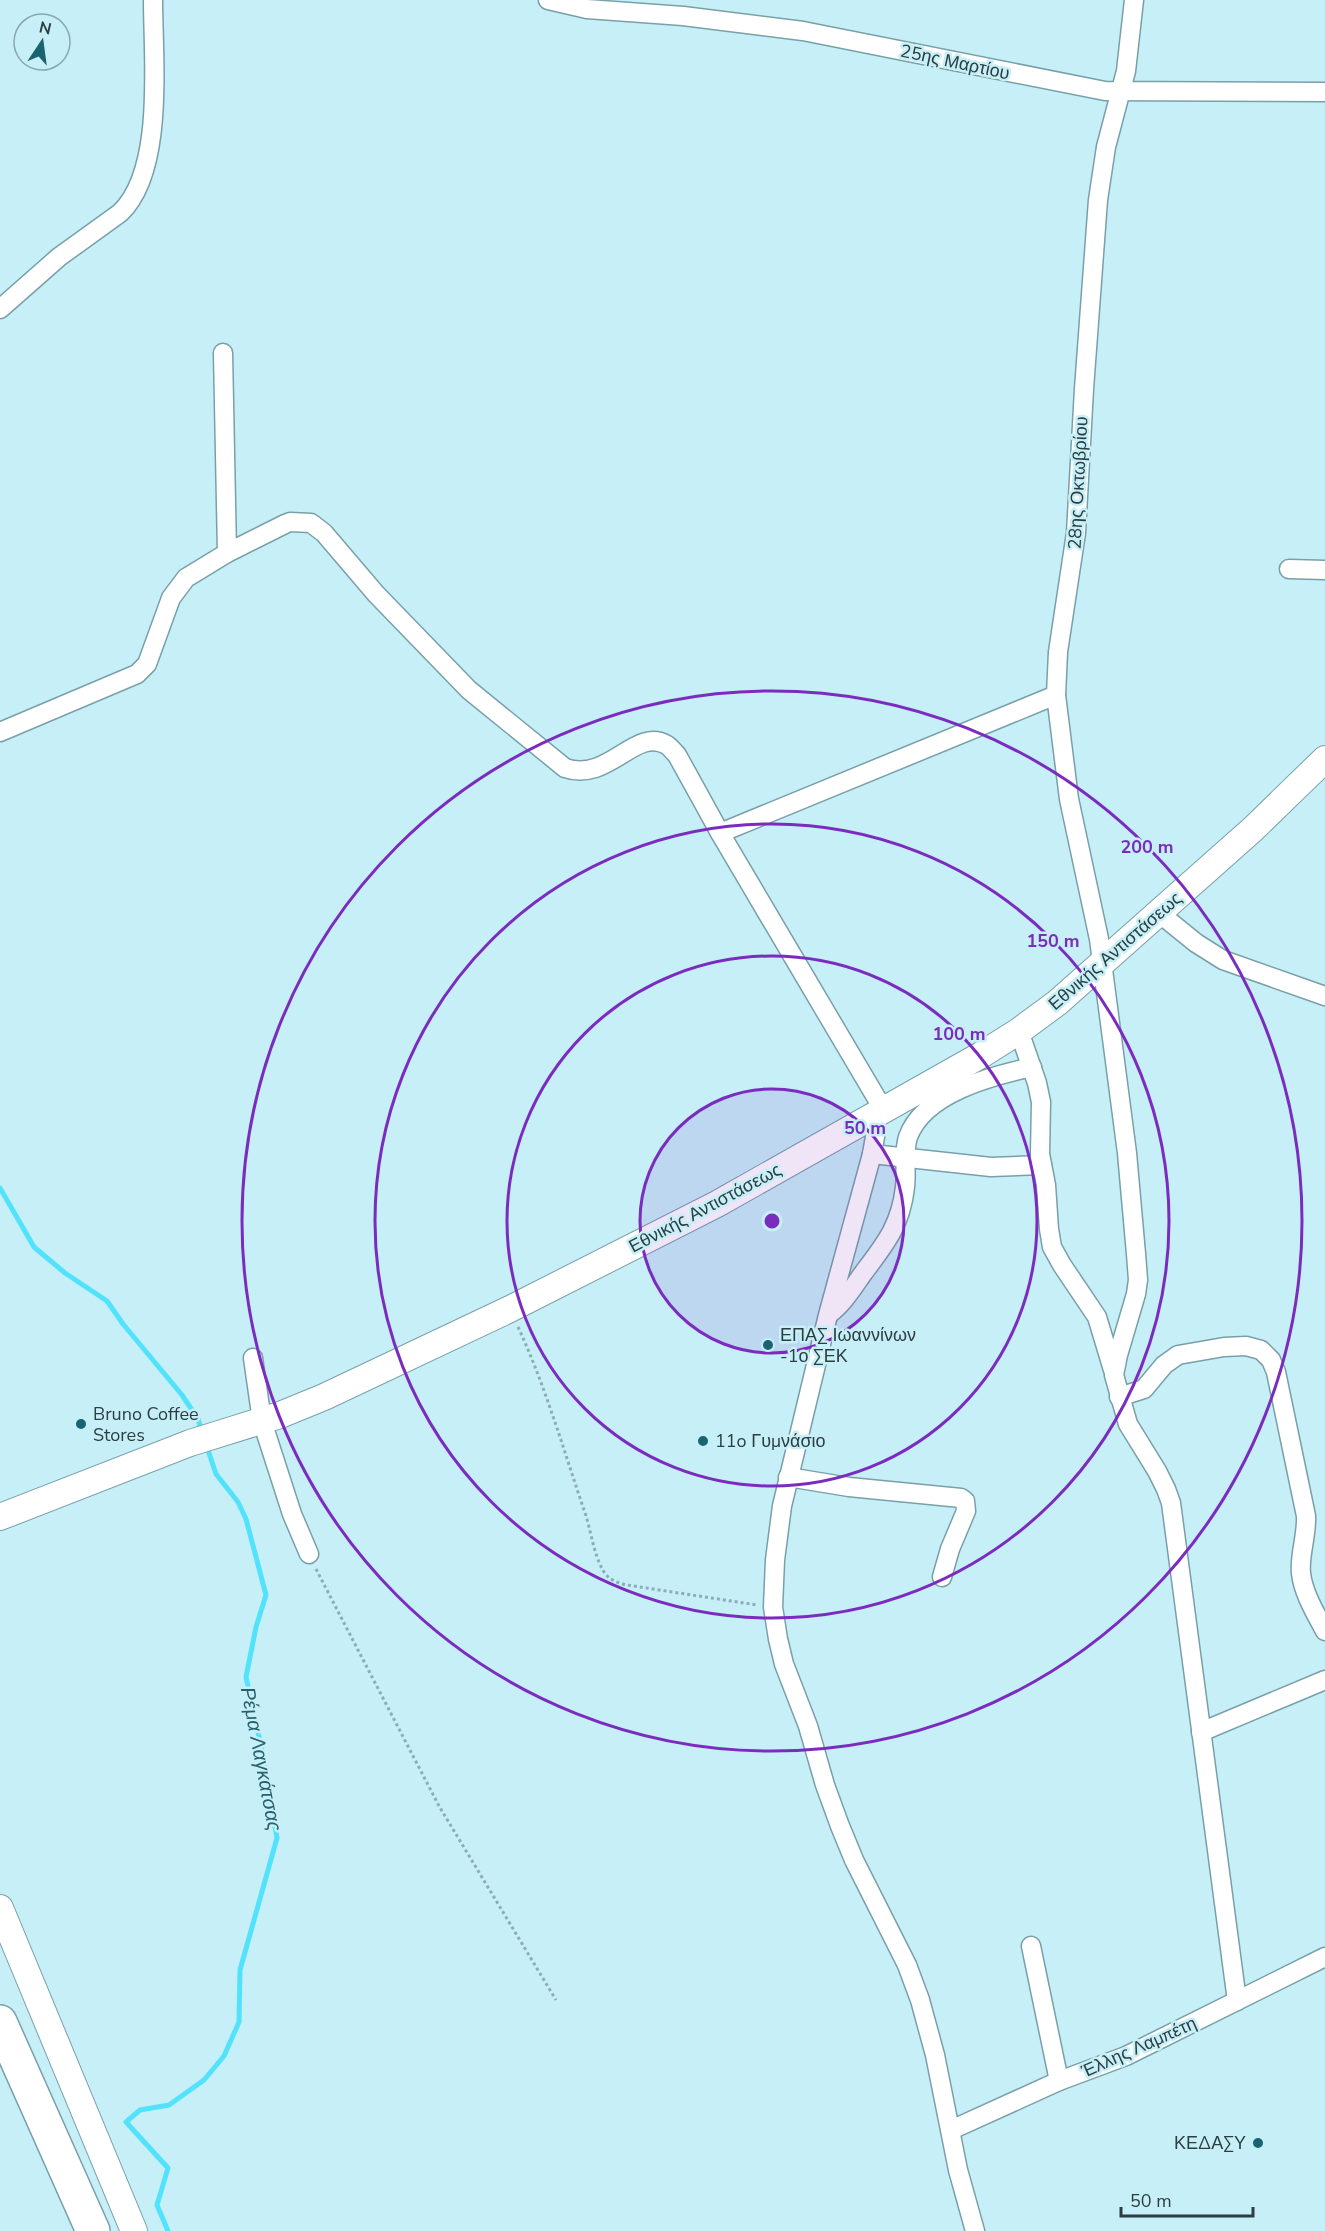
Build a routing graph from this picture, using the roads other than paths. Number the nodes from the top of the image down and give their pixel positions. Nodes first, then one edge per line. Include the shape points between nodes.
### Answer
1 (153, 0) edge
2 (548, 0) edge
3 (1134, 0) edge
4 (586, 4) edge
5 (1325, 92) edge
6 (1121, 93) junction
7 (0, 309) edge
8 (222, 353) dead end
9 (228, 553) junction
10 (1288, 569) dead end
11 (1325, 570) edge
12 (1056, 695) junction
13 (0, 732) edge
14 (1325, 759) edge
15 (720, 833) junction
16 (1160, 913) junction
17 (1101, 965) junction
18 (1325, 996) edge
19 (1019, 1032) junction
20 (1032, 1067) junction
21 (877, 1113) junction
22 (872, 1154) junction
23 (905, 1157) junction
24 (1042, 1165) junction
25 (828, 1315) junction
26 (253, 1358) dead end
27 (1114, 1375) junction
28 (1119, 1397) junction
29 (262, 1421) junction
30 (788, 1477) junction
31 (0, 1517) edge
32 (309, 1554) road end
33 (942, 1577) dead end
34 (1325, 1631) edge
35 (1325, 1680) edge
36 (1201, 1732) junction
37 (0, 1908) edge
38 (1030, 1946) dead end
39 (1325, 1957) edge
40 (1237, 2001) junction
41 (0, 2022) edge
42 (1059, 2081) junction
43 (951, 2130) junction
44 (93, 2231) edge
45 (134, 2231) edge
46 (975, 2231) edge

1 - 7 street via 151,132 140,185 128,206 59,257
2 - 4 street, 25ης Μαρτίου
3 - 6 street, 28ης Οκτωβρίου
4 - 6 street, 25ης Μαρτίου via 803,31
5 - 6 street, 25ης Μαρτίου
6 - 12 street, 28ης Οκτωβρίου via 1106,147 1098,200 1076,542 1058,652
8 - 9 street
9 - 13 street via 194,572 177,589 143,669
9 - 15 street via 290,522 317,526 469,690 557,762 575,771 589,771 645,741 667,745 677,755
10 - 11 street
12 - 15 street
12 - 17 street, 28ης Οκτωβρίου via 1069,799 1094,912
14 - 16 street, Εθνικής Αντιστάσεως
15 - 21 street
16 - 17 street, Εθνικής Αντιστάσεως
16 - 18 street via 1223,960
17 - 19 street, Εθνικής Αντιστάσεως
17 - 27 street, 28ης Οκτωβρίου via 1127,1153 1138,1280
19 - 20 street
19 - 21 street, Εθνικής Αντιστάσεως
20 - 23 street via 984,1079 934,1104 911,1130
20 - 24 street via 1041,1102
21 - 22 street
21 - 29 street, Εθνικής Αντιστάσεως via 717,1204 510,1309 324,1397
22 - 23 street
22 - 25 street
23 - 24 street via 991,1167
23 - 25 street via 905,1186 895,1227 848,1295
24 - 27 street via 1052,1247 1097,1317
25 - 30 street
26 - 29 street
27 - 28 street
28 - 34 street via 1144,1389 1178,1355 1239,1346 1267,1355 1276,1372 1306,1516 1301,1575
28 - 36 street via 1128,1424 1157,1470 1171,1503
29 - 31 street, Εθνικής Αντιστάσεως via 189,1443
29 - 32 street
30 - 33 street via 961,1498 966,1511
30 - 43 street via 777,1540 773,1607 784,1664 854,1860 908,1965 935,2055
35 - 36 street
36 - 40 street
37 - 45 street
38 - 42 street
39 - 40 street, Έλλης Λαμπέτη
40 - 42 street, Έλλης Λαμπέτη via 1126,2056
41 - 44 highway
42 - 43 street, Έλλης Λαμπέτη
43 - 46 street

